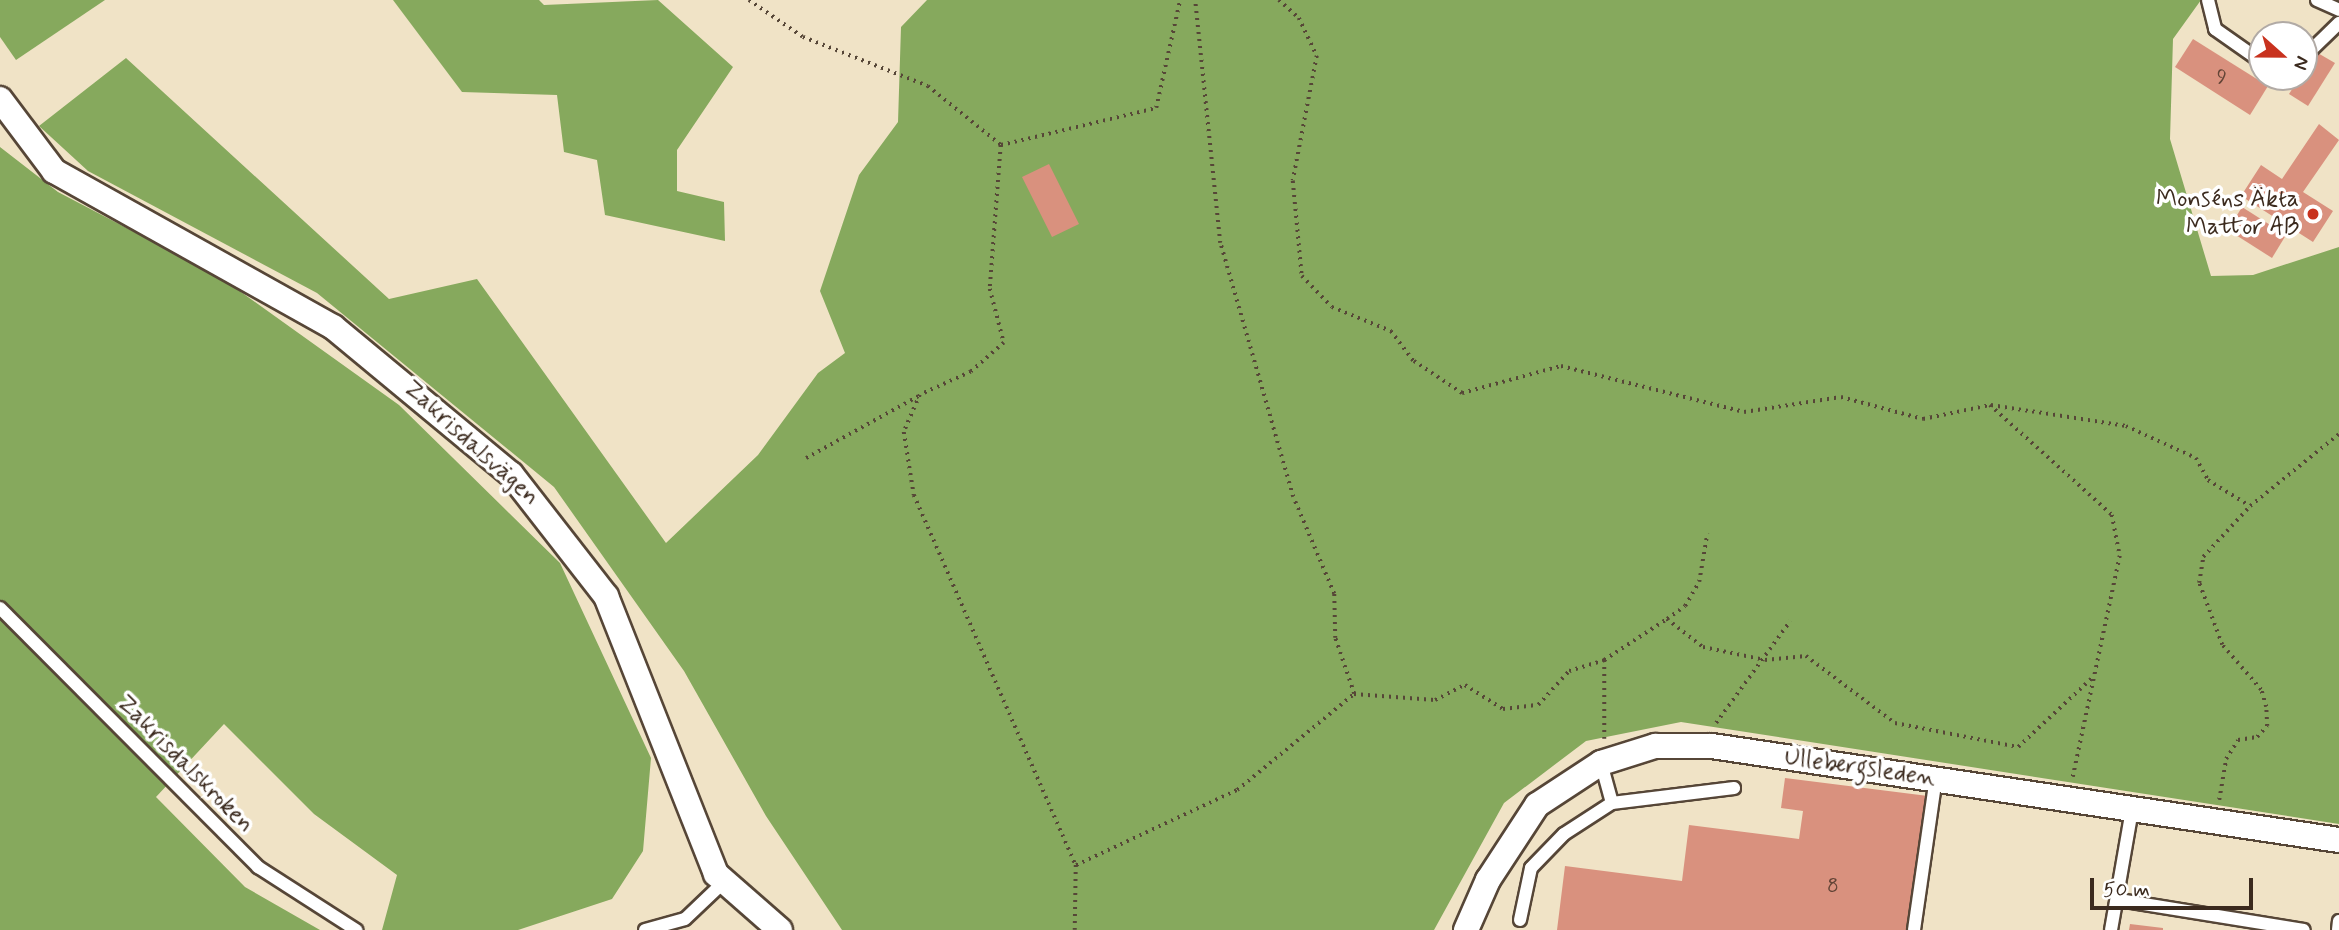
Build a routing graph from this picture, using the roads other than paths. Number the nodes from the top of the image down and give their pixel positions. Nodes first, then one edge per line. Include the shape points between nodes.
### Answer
1 (2208, 0) edge
2 (2317, 0) edge
3 (2339, 10) edge
4 (2339, 23) edge
5 (2318, 43) edge
6 (2248, 52) edge
7 (0, 99) edge
8 (0, 608) edge
9 (1601, 763) junction
10 (1936, 778) junction
11 (1734, 788) dead end
12 (1612, 803) junction
13 (2132, 810) junction
14 (2339, 841) edge
15 (723, 883) junction
16 (2119, 900) junction
17 (1520, 919) dead end
18 (2339, 921) edge
19 (356, 930) edge
20 (645, 930) edge
21 (780, 930) edge
22 (1466, 930) edge
23 (1914, 930) edge
24 (2110, 930) edge
25 (2304, 930) edge
26 (2338, 930) edge

1 - 6 lane via 2216,29
2 - 3 lane
4 - 5 lane
7 - 15 street, Zakrisdalsvägen via 54,171 333,327 536,500 606,596 680,795
8 - 19 lane, Zakrisdalskroken via 258,867
9 - 10 street, Ullebergsleden via 1655,746 1712,746
9 - 12 lane
9 - 22 street, Ullebergsleden via 1537,805 1488,880
10 - 13 street, Ullebergsleden
10 - 23 lane
11 - 12 lane
12 - 17 lane via 1564,834 1531,868
13 - 14 street, Ullebergsleden
13 - 16 lane
15 - 20 lane via 685,919
15 - 21 street, Zakrisdalsvägen
16 - 24 lane
16 - 25 lane
18 - 26 lane

